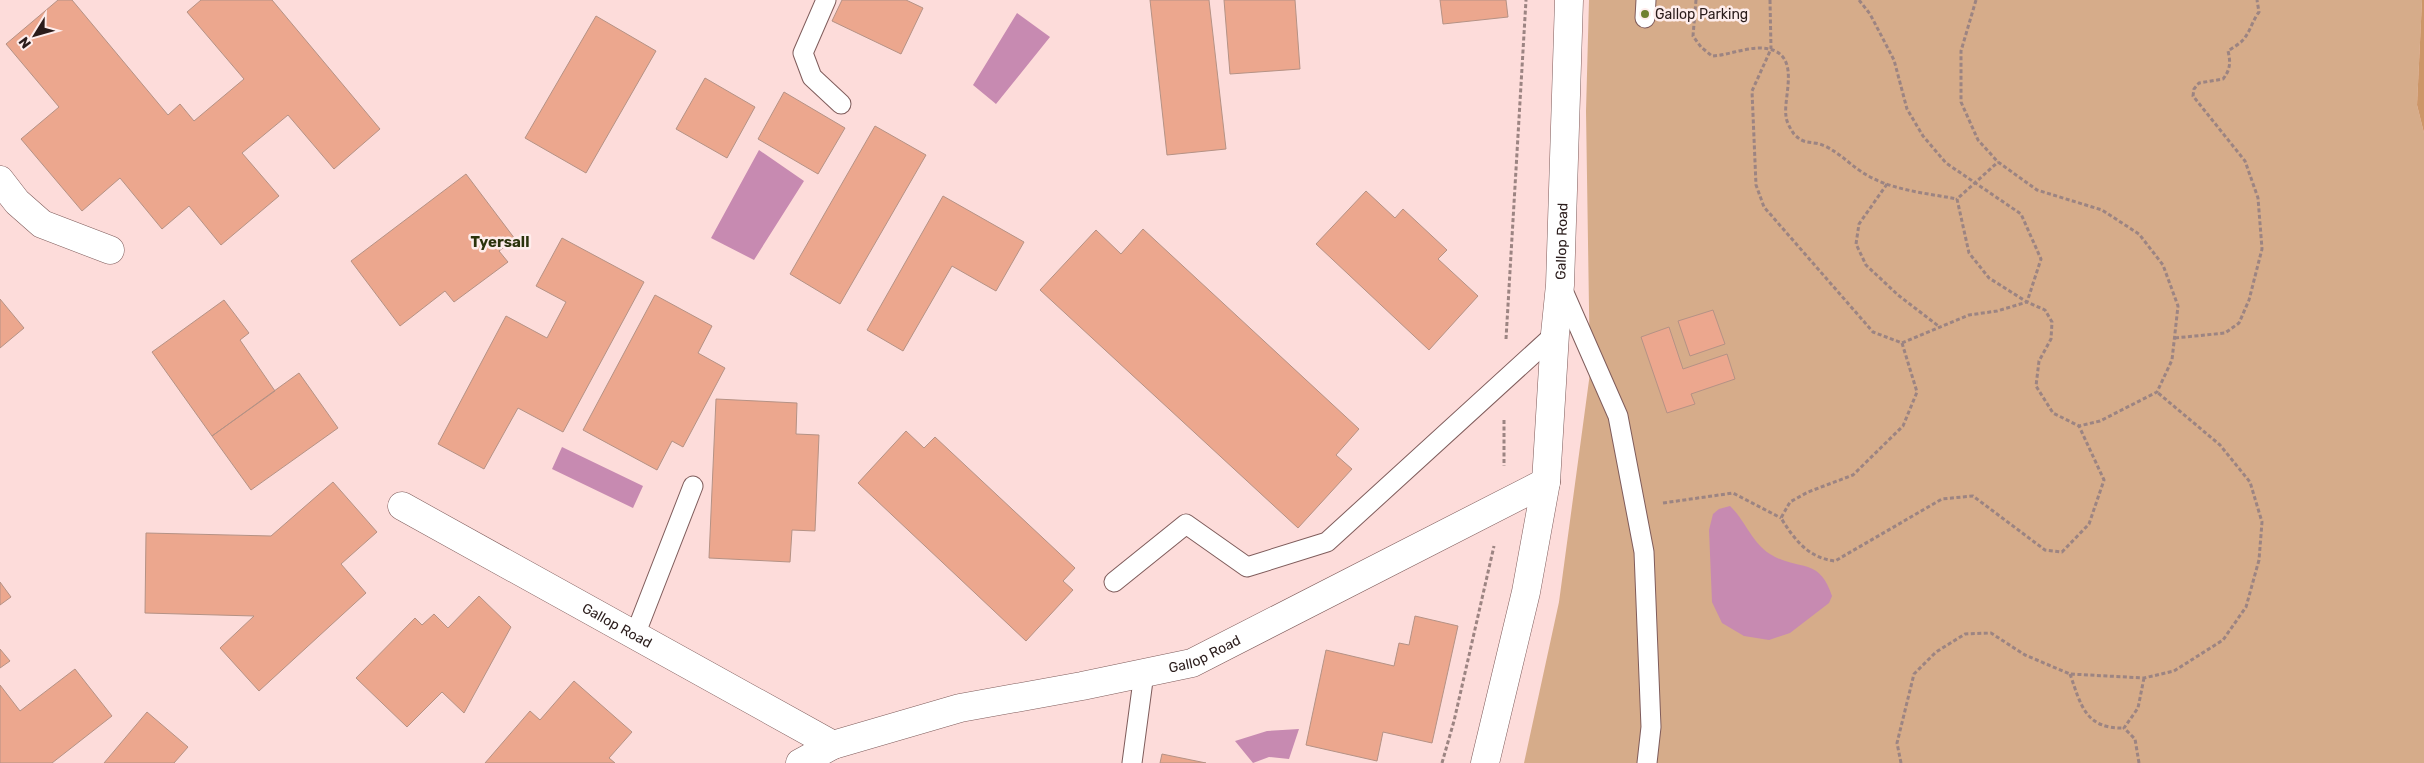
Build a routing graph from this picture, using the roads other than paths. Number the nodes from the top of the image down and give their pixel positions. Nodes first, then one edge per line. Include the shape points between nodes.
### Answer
1 (826, 0) edge
2 (1569, 0) edge
3 (841, 104) dead end
4 (0, 180) edge
5 (110, 250) dead end
6 (1560, 285) junction
7 (1555, 334) junction
8 (1546, 482) junction
9 (693, 486) dead end
10 (402, 506) dead end
11 (1114, 582) dead end
12 (634, 635) junction
13 (1144, 673) junction
14 (833, 745) junction
15 (800, 763) edge
16 (1132, 763) edge
17 (1485, 763) edge
18 (1647, 763) edge

1 - 3 lane via 803,52 812,77
2 - 6 street, Gallop Road
4 - 5 street via 17,202 42,224
6 - 7 street, Gallop Road
6 - 18 lane via 1618,416 1636,507 1645,571 1651,727
7 - 8 street, Gallop Road
7 - 11 lane via 1328,542 1248,567 1186,524
8 - 13 street, Gallop Road via 1192,662
8 - 17 street, Gallop Road via 1526,592
9 - 12 lane
10 - 12 street, Gallop Road
12 - 14 street, Gallop Road
13 - 14 street, Gallop Road via 960,708
13 - 16 lane
14 - 15 street, Gallop Road

